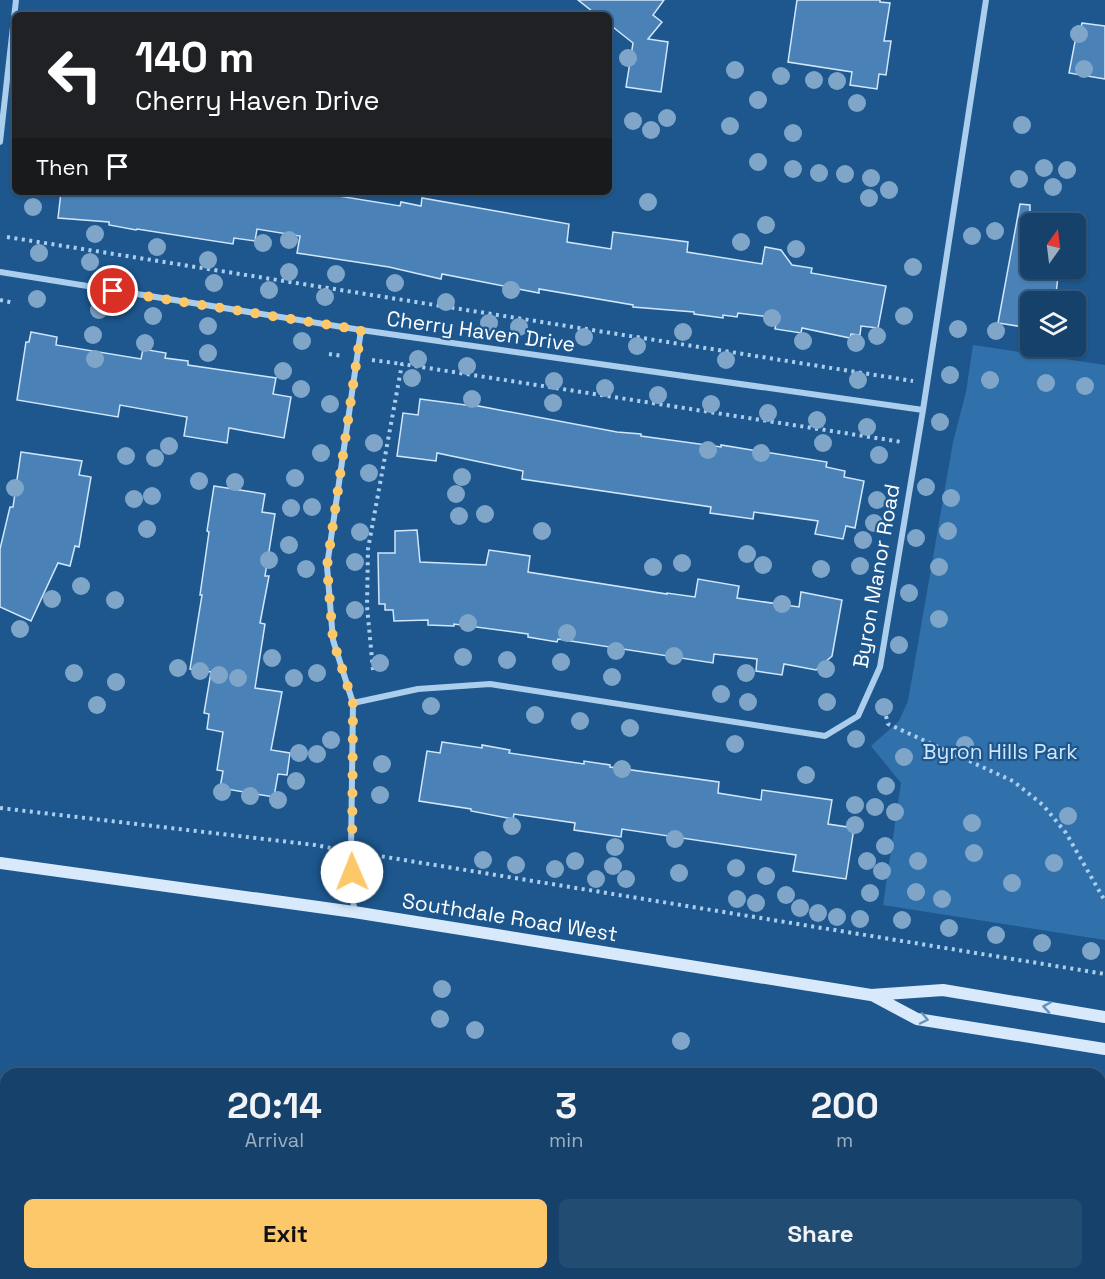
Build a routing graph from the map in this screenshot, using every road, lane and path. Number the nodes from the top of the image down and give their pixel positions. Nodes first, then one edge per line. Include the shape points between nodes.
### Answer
1 (986, 0) edge
2 (12, 36) edge
3 (0, 142) edge
4 (7, 237) dead end
5 (0, 272) edge
6 (0, 300) edge
7 (14, 303) dead end
8 (361, 330) junction
9 (927, 383) junction
10 (923, 410) junction
11 (917, 443) junction
12 (373, 670) dead end
13 (353, 703) junction
14 (886, 716) dead end
15 (0, 808) edge
16 (315, 844) dead end
17 (377, 855) dead end
18 (0, 864) edge
19 (1105, 901) edge
20 (354, 912) junction
21 (1105, 974) edge
22 (871, 995) junction
23 (1105, 1017) edge
24 (1105, 1049) edge

1 - 9 street, Byron Manor Road
2 - 3 street
4 - 9 path
5 - 8 street, Cherry Haven Drive
6 - 7 path
8 - 10 street, Cherry Haven Drive
8 - 13 street via 327,566 333,640
9 - 10 street, Byron Manor Road
10 - 11 street, Byron Manor Road
11 - 12 path via 402,364 368,549 367,606
11 - 13 street, Byron Manor Road via 880,668 858,716 825,736 490,684 418,689
13 - 20 street
14 - 19 path via 888,724 1013,781 1043,805 1066,833
15 - 16 path
17 - 21 path
18 - 20 main road, Southdale Road West
20 - 22 main road, Southdale Road West
23 -> 22 main road, Southdale Road West via 943,990
22 -> 24 main road, Southdale Road West via 917,1018

